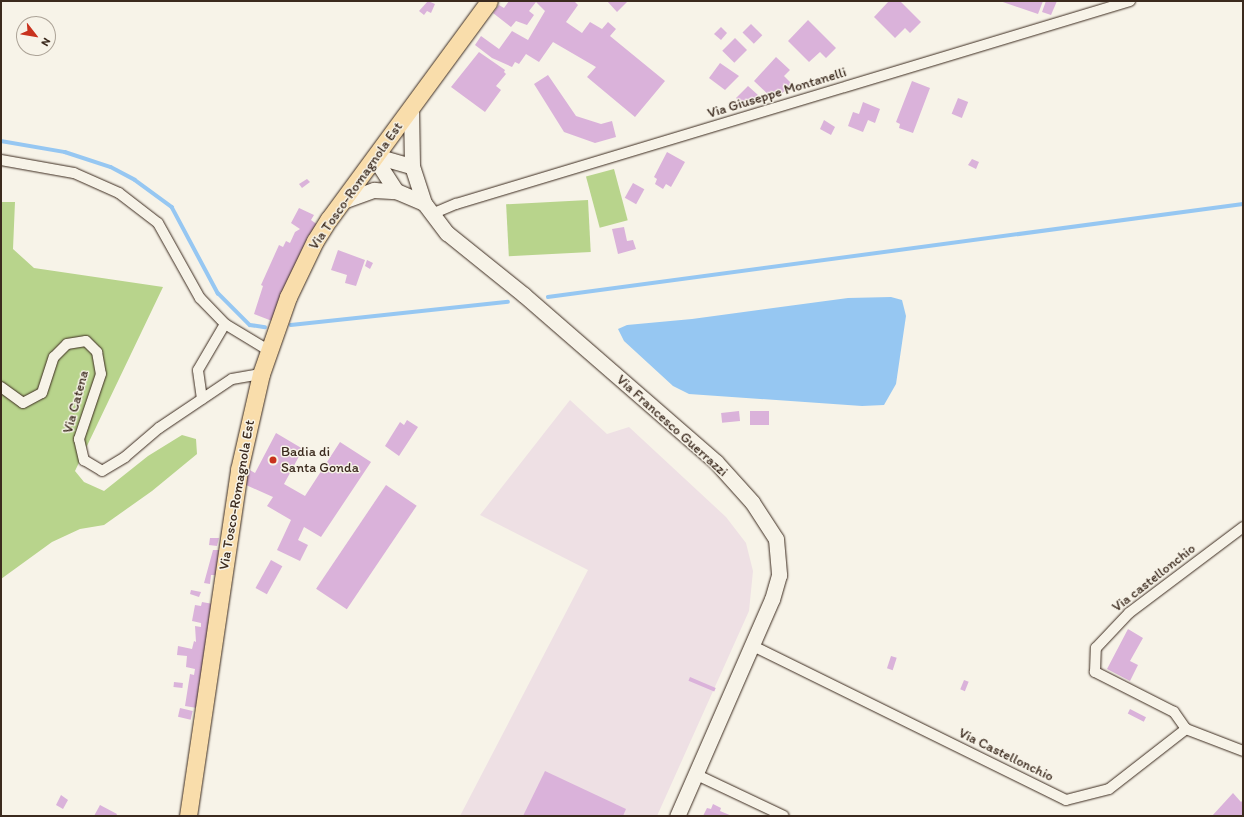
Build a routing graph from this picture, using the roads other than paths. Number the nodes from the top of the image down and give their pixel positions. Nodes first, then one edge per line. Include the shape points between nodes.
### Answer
1 (490, 1) edge
2 (1106, 1) edge
3 (1130, 1) edge
4 (1117, 6) junction
5 (411, 108) junction
6 (375, 157) junction
7 (1, 160) edge
8 (412, 166) junction
9 (396, 192) junction
10 (343, 201) junction
11 (428, 209) junction
12 (225, 324) junction
13 (268, 350) junction
14 (261, 374) junction
15 (1, 387) edge
16 (202, 399) junction
17 (1243, 527) edge
18 (751, 645) junction
19 (1186, 729) junction
20 (1243, 751) edge
21 (695, 774) junction
22 (188, 816) edge
23 (677, 816) edge
24 (784, 816) edge

1 - 5 main road, Via Tosco-Romagnola Est
2 - 4 street
3 - 4 street, Via Giuseppe Montanelli
4 - 11 street, Via Giuseppe Montanelli via 456,204
5 - 6 main road, Via Tosco-Romagnola Est
5 - 8 main road, Via Francesco Guerrazzi
6 - 8 main road
6 - 9 main road
6 - 10 main road, Via Tosco-Romagnola Est
7 - 12 street via 74,173 119,193 158,223 200,298
8 - 11 main road, Via Francesco Guerrazzi
9 - 10 main road via 374,190
9 - 11 main road
10 - 13 main road, Via Tosco-Romagnola Est via 315,241
11 - 18 main road, Via Francesco Guerrazzi via 447,233 524,295 716,462 752,502 776,539 779,575 772,599
12 - 13 street
12 - 16 street via 198,370
13 - 14 main road, Via Tosco-Romagnola Est
14 - 16 street, Via Catena via 232,379
14 - 22 main road, Via Tosco-Romagnola Est via 239,470
15 - 16 street, Via Catena via 23,403 42,394 54,357 67,344 86,341 97,352 101,374 79,439 84,460 102,471
17 - 19 street, Via castellonchio via 1129,613 1096,648 1095,672 1174,712
18 - 19 street, Via Castellonchio via 1066,800 1109,789
18 - 21 main road, Via Francesco Guerrazzi
19 - 20 street
21 - 23 main road, Via Francesco Guerrazzi
21 - 24 street

